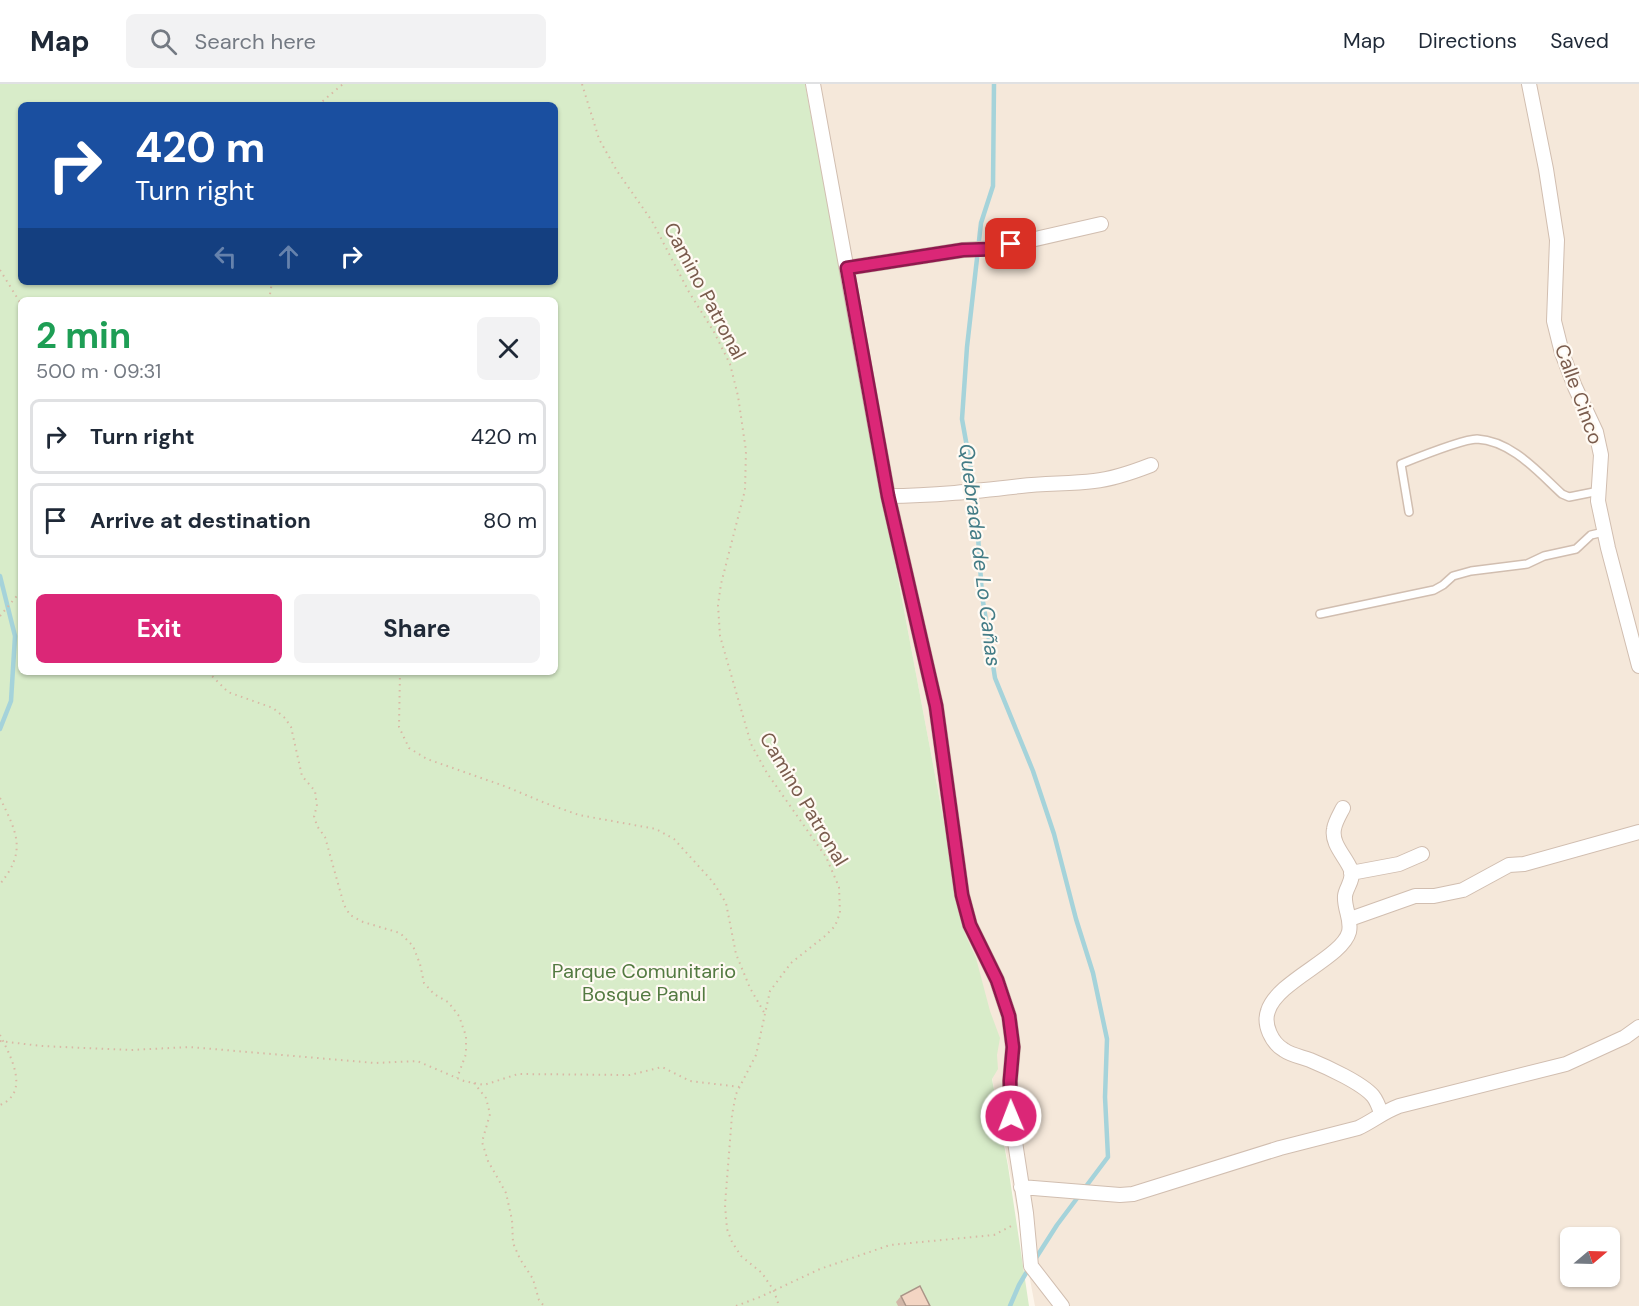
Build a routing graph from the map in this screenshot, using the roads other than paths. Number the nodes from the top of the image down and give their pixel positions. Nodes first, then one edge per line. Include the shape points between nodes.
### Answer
1 (813, 84) edge
2 (1529, 84) edge
3 (1101, 224) dead end
4 (847, 268) junction
5 (1151, 465) dead end
6 (1599, 491) junction
7 (888, 496) junction
8 (1409, 512) dead end
9 (1604, 532) junction
10 (1320, 614) dead end
11 (1639, 666) edge
12 (1343, 808) dead end
13 (1639, 832) edge
14 (1422, 854) dead end
15 (1351, 873) junction
16 (1350, 919) junction
17 (1639, 1027) edge
18 (1382, 1113) junction
19 (1021, 1187) junction
20 (1062, 1306) edge

1 - 4 street
2 - 6 street, Calle Cinco via 1557,240 1554,321 1562,353 1596,432 1601,455
3 - 4 street via 996,249 963,250
4 - 7 street
5 - 7 street via 1094,481 985,492
6 - 8 lane via 1569,497 1502,444 1475,439 1401,464
6 - 9 street, Calle Cinco
7 - 19 street via 936,706 962,895 970,925 997,980 1009,1016 1013,1047 1011,1116
9 - 10 lane via 1591,535 1576,549 1527,564 1471,571 1453,576 1434,590
9 - 11 street, Calle Cinco
12 - 15 street via 1334,840
13 - 16 street via 1509,865 1463,890 1415,896
14 - 15 street via 1399,864
15 - 16 street via 1345,896
16 - 18 street via 1347,937 1285,989 1269,1007 1266,1017 1269,1031 1284,1050 1348,1079 1372,1095
17 - 18 street via 1566,1064
18 - 19 street via 1358,1128 1133,1194
19 - 20 street via 1030,1266

